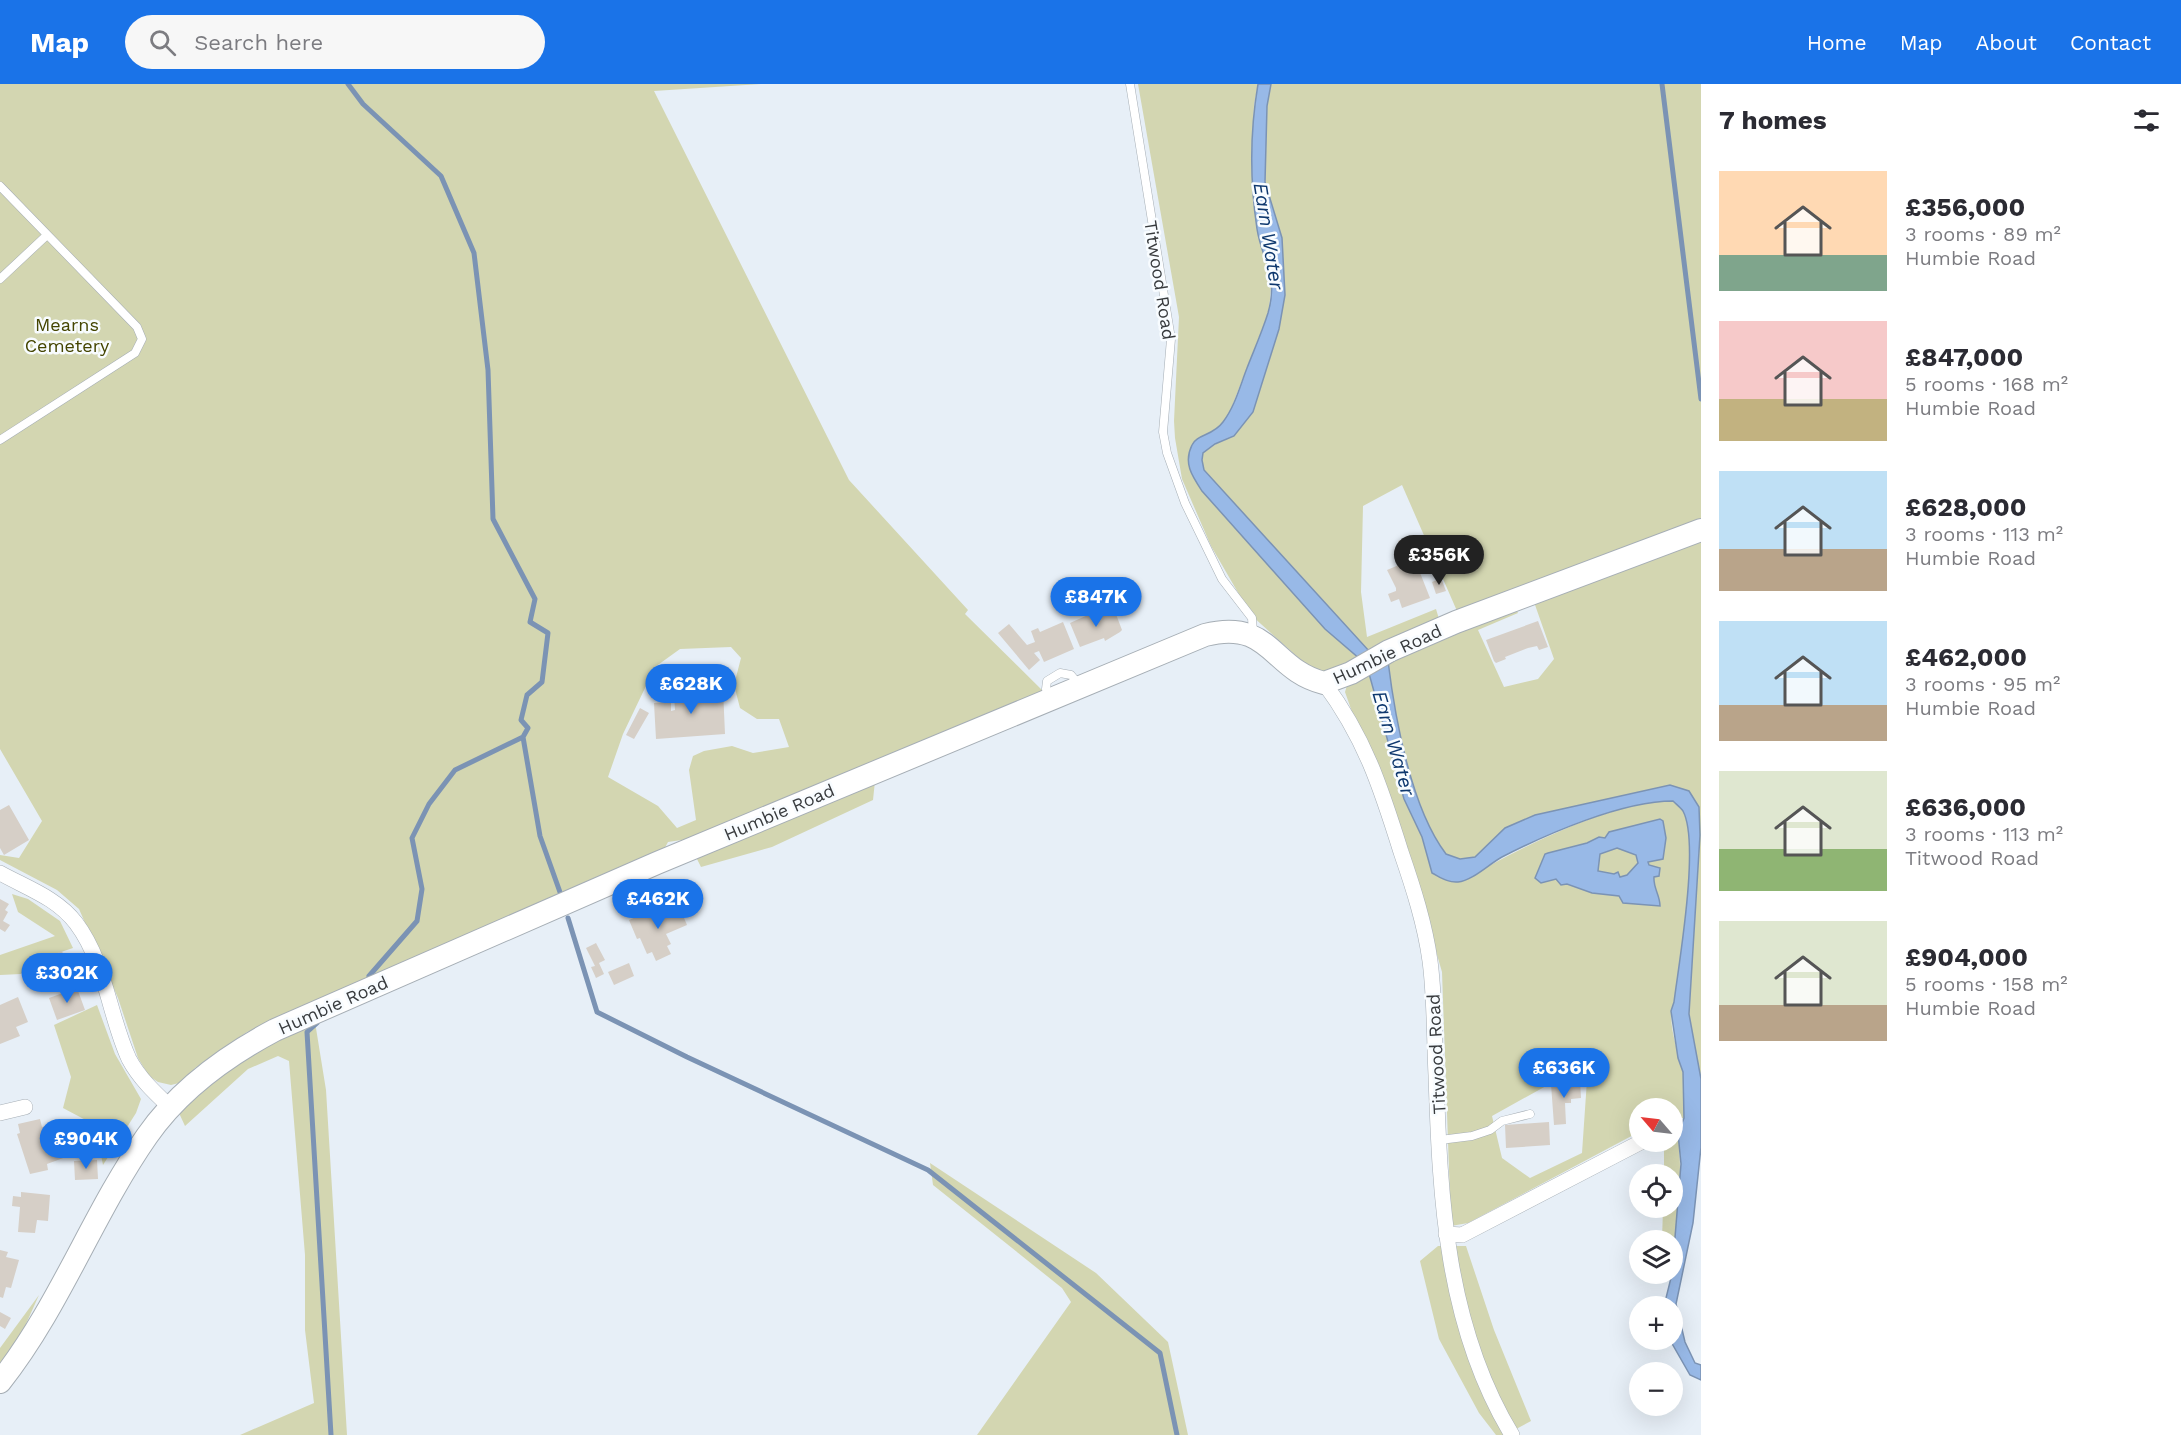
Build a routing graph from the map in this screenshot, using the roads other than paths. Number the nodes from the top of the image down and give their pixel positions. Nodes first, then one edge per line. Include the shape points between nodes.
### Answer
1 (1130, 84) edge
2 (0, 186) edge
3 (47, 235) junction
4 (0, 279) edge
5 (0, 440) edge
6 (1701, 530) edge
7 (1253, 635) junction
8 (1324, 683) junction
9 (0, 873) edge
10 (25, 1107) dead end
11 (171, 1107) junction
12 (0, 1113) edge
13 (1530, 1114) dead end
14 (1440, 1140) junction
15 (1629, 1148) edge
16 (1446, 1234) junction
17 (0, 1382) edge
18 (1512, 1435) edge

1 - 7 lane, Titwood Road via 1171,339 1163,432 1167,453 1185,503 1222,579 1252,618
2 - 3 lane
3 - 4 lane
3 - 5 lane via 137,327 142,339 135,354
6 - 8 street, Humbie Road via 1456,622
7 - 8 street, Humbie Road via 1299,672
7 - 11 street, Humbie Road via 1226,630 1205,635 749,824 302,1017 216,1065
8 - 14 street, Titwood Road via 1358,735 1374,769 1421,915 1433,991
9 - 11 street via 51,899 76,923 103,979 129,1058 142,1078
10 - 12 street
11 - 17 street, Humbie Road via 147,1135 119,1179 57,1296
13 - 14 lane via 1502,1121 1472,1136
14 - 16 street, Titwood Road
15 - 16 street via 1462,1235
16 - 18 street, Titwood Road via 1466,1330

